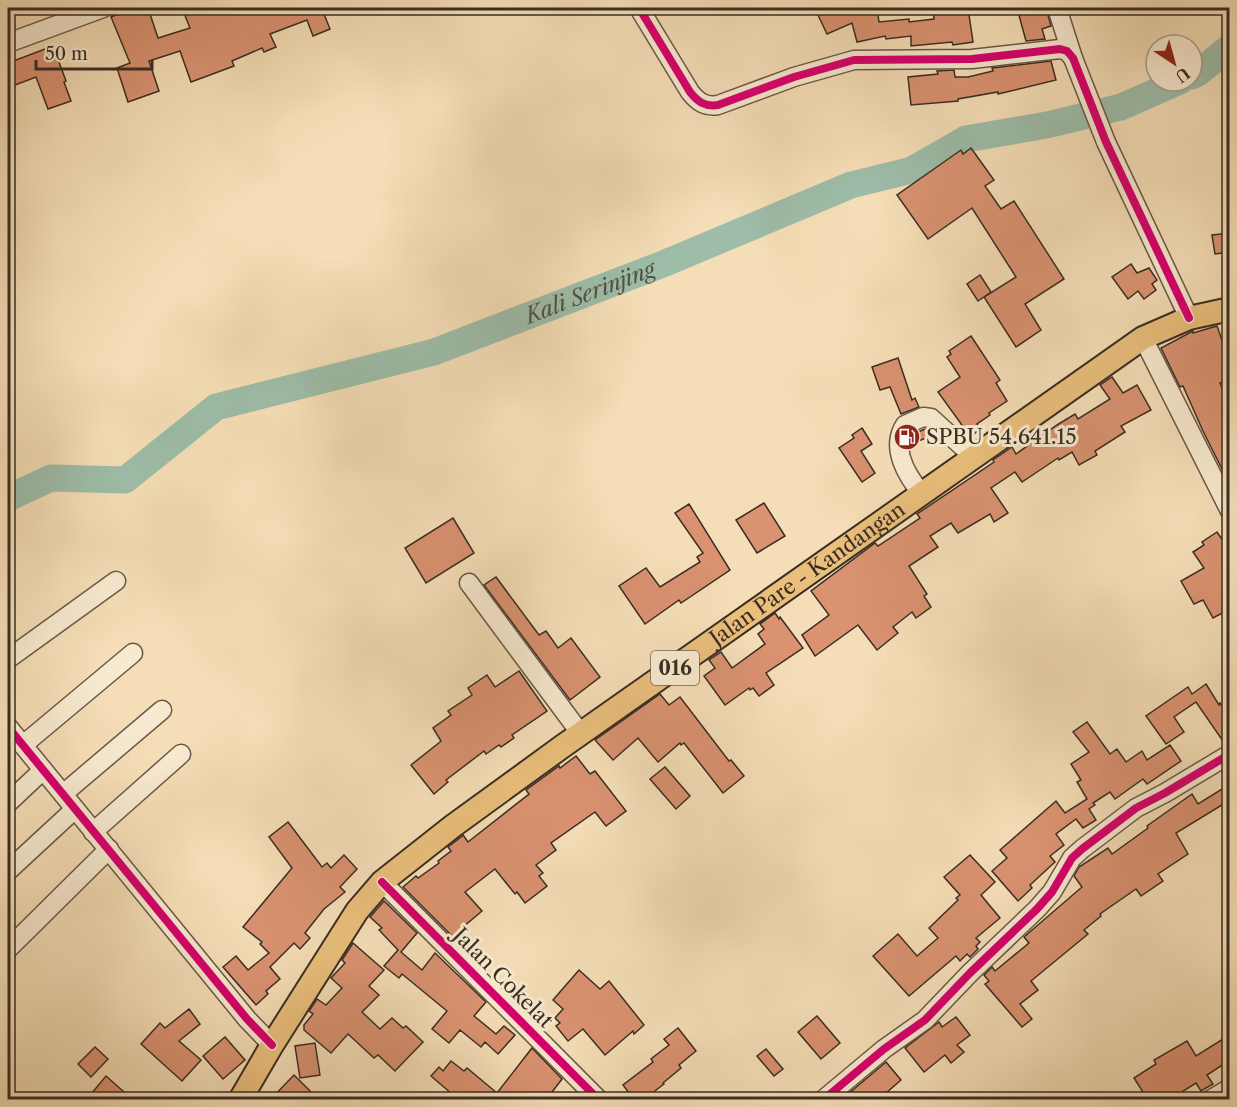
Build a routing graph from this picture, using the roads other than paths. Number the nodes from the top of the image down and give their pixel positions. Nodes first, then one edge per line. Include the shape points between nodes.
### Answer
1 (103, 8) edge
2 (639, 8) edge
3 (1057, 8) edge
4 (8, 43) edge
5 (1073, 58) junction
6 (1230, 309) edge
7 (1189, 318) junction
8 (1143, 338) junction
9 (974, 457) junction
10 (922, 494) junction
11 (1230, 511) edge
12 (116, 581) dead end
13 (469, 583) dead end
14 (133, 653) dead end
15 (8, 659) edge
16 (162, 710) dead end
17 (8, 727) edge
18 (581, 734) junction
19 (23, 745) junction
20 (181, 754) dead end
21 (1230, 754) edge
22 (43, 770) junction
23 (63, 794) junction
24 (8, 803) edge
25 (75, 809) junction
26 (93, 832) junction
27 (109, 849) junction
28 (8, 871) edge
29 (382, 882) junction
30 (8, 949) edge
31 (272, 1044) junction
32 (1230, 1089) edge
33 (240, 1100) edge
34 (599, 1100) edge
35 (823, 1100) edge
36 (1210, 1100) edge

1 - 4 street
2 - 5 street via 690,92 706,105 718,105 854,60 972,59 1060,49
3 - 5 street
5 - 7 street via 1106,142
6 - 7 main road, 016
7 - 8 main road, Jalan Pare - Kandangan / 016
8 - 9 main road, Jalan Pare - Kandangan / 016
8 - 11 street
9 - 10 main road, Jalan Pare - Kandangan / 016
9 - 10 street via 931,418 923,417 905,425 900,435 903,466
10 - 18 main road, Jalan Pare - Kandangan / 016
12 - 15 street
13 - 18 street
14 - 19 street
16 - 23 street
17 - 19 street
18 - 29 main road, Jalan Pare - Kandangan / 016
19 - 22 street
20 - 26 street
21 - 35 street via 1136,808 1082,849 1037,909 925,1020
22 - 23 street
22 - 24 street
23 - 25 street
25 - 26 street
25 - 28 street
26 - 27 street
27 - 30 street
27 - 31 street via 247,1019
29 - 31 main road, Jalan Pare - Kandangan / 016 via 357,910
29 - 34 street, Jalan Cokelat
31 - 33 main road, Jalan Pare - Kandangan / 016
32 - 36 street

